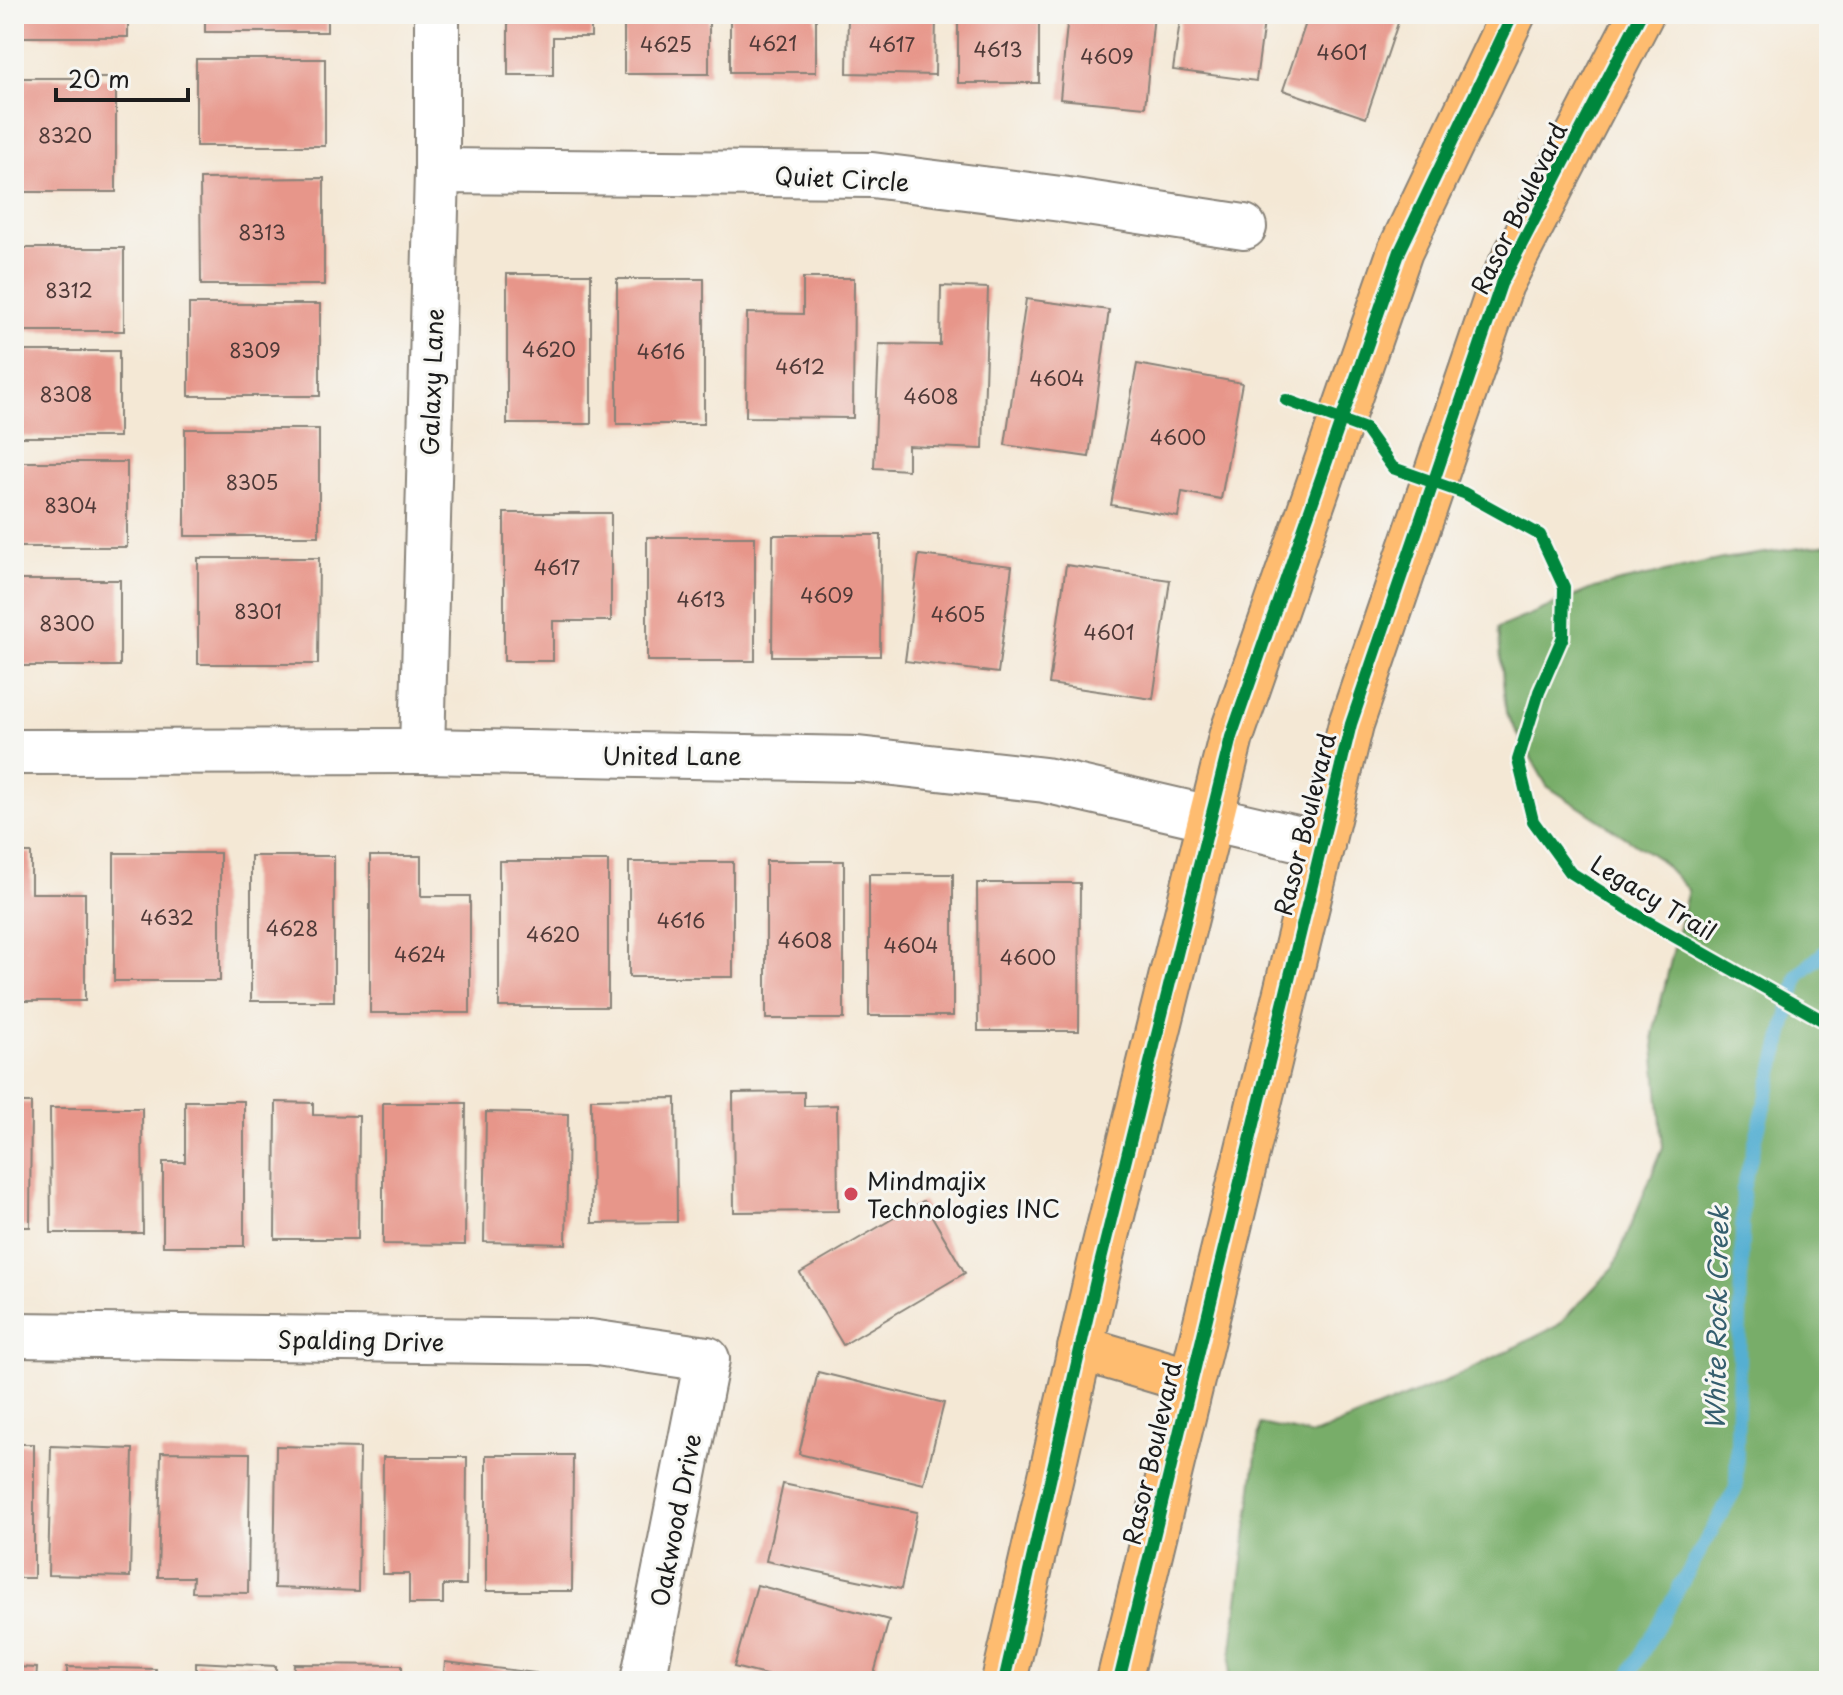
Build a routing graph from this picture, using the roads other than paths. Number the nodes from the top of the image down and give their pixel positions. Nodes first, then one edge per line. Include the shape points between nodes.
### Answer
1 (437, 14) edge
2 (1513, 14) edge
3 (1641, 14) edge
4 (437, 171) junction
5 (1244, 227) dead end
6 (422, 751) junction
7 (14, 752) edge
8 (1211, 817) junction
9 (1322, 844) junction
10 (14, 1335) edge
11 (1080, 1348) junction
12 (707, 1359) joint
13 (1191, 1381) junction
14 (643, 1681) edge
15 (1004, 1681) edge
16 (1119, 1681) edge

1 - 4 street, Galaxy Lane
2 - 8 main road via 1400,251 1231,737
3 - 9 main road, Rasor Boulevard via 1501,284 1351,724
4 - 5 street, Quiet Circle via 872,175
4 - 6 street, Galaxy Lane
6 - 7 street, United Lane
6 - 8 street, United Lane via 858,759 1045,780
8 - 9 street, United Lane
8 - 11 main road
9 - 13 main road, Rasor Boulevard
10 - 12 street, Spalding Drive via 590,1342
11 - 13 main road
11 - 15 main road
12 - 14 street, Oakwood Drive
13 - 16 main road, Rasor Boulevard

